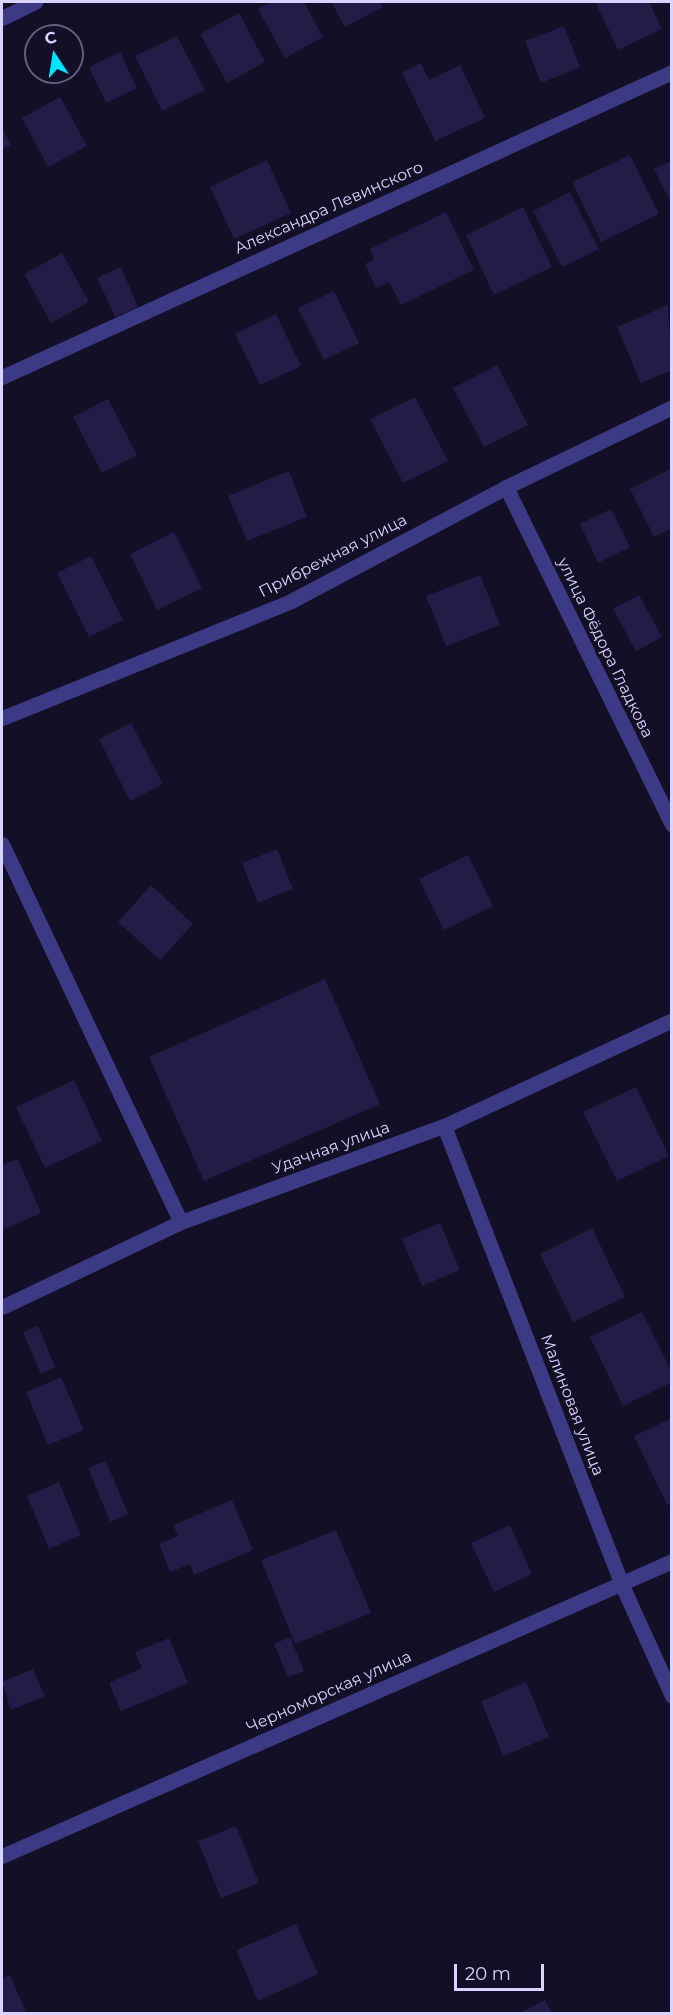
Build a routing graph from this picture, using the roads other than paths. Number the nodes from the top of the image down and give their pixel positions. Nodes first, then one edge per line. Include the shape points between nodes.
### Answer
1 (35, 2) edge
2 (2, 18) edge
3 (672, 72) edge
4 (2, 377) edge
5 (672, 407) edge
6 (506, 488) junction
7 (2, 718) edge
8 (672, 824) edge
9 (2, 844) edge
10 (672, 1020) edge
11 (444, 1126) junction
12 (181, 1222) junction
13 (2, 1307) edge
14 (672, 1561) edge
15 (621, 1583) junction
16 (672, 1696) edge
17 (2, 1857) edge

1 - 2 street
3 - 4 street, Александра Левинского
5 - 6 street, Прибрежная улица
6 - 7 street, Прибрежная улица via 291,601
6 - 8 street, улица Фёдора Гладкова
9 - 12 street
10 - 11 street, Удачная улица
11 - 12 street, Удачная улица
11 - 15 street, Малиновая улица
12 - 13 street, Удачная улица
14 - 15 street, Черноморская улица
15 - 16 street, Малиновая улица
15 - 17 street, Черноморская улица

